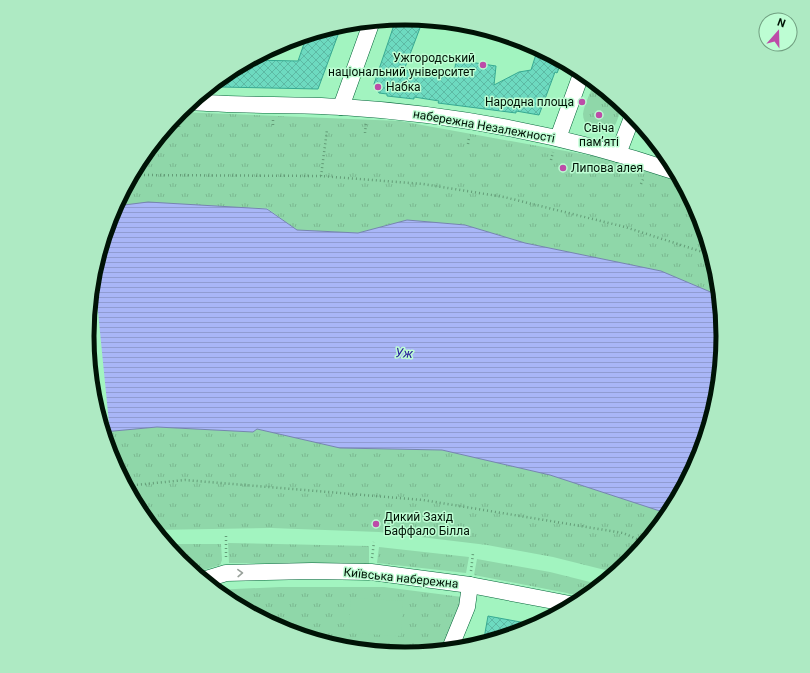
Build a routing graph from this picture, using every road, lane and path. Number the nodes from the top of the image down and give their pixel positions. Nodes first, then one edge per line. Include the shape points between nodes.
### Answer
1 (370, 27) edge
2 (580, 78) edge
3 (200, 102) edge
4 (341, 107) junction
5 (179, 122) edge
6 (631, 122) edge
7 (179, 127) dead end
8 (327, 130) dead end
9 (560, 134) junction
10 (620, 151) junction
11 (668, 169) edge
12 (139, 175) edge
13 (321, 176) junction
14 (705, 253) edge
15 (132, 485) edge
16 (226, 536) dead end
17 (641, 540) edge
18 (226, 557) dead end
19 (208, 578) edge
20 (470, 585) junction
21 (566, 603) edge
22 (452, 644) edge

1 - 4 street
2 - 9 street
3 - 4 street, набережна Незалежності
4 - 9 street, набережна Незалежності via 448,118
5 - 7 path
6 - 10 street
8 - 13 path
9 - 10 street, набережна Незалежності
10 - 11 street, набережна Незалежності
12 - 13 path
13 - 14 path via 424,184 504,197 625,227
15 - 17 path via 185,480 423,500 623,533
16 - 18 path
19 -> 20 street, Київська набережна via 226,573 371,572
20 - 21 street, Київська набережна
20 - 22 street via 467,607

